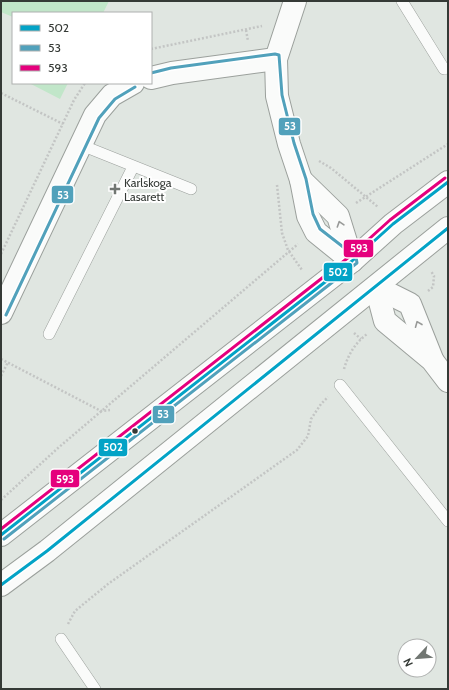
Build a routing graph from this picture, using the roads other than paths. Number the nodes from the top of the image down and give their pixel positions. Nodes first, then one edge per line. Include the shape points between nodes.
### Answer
1 (402, 1) edge
2 (292, 11) edge
3 (276, 60) junction
4 (444, 69) dead end
5 (152, 78) edge
6 (131, 84) edge
7 (83, 140) junction
8 (133, 167) junction
9 (448, 182) edge
10 (190, 189) dead end
11 (448, 228) edge
12 (352, 261) junction
13 (376, 286) junction
14 (1, 313) edge
15 (49, 334) dead end
16 (432, 360) junction
17 (448, 381) edge
18 (340, 385) road end
19 (448, 520) edge
20 (1, 535) edge
21 (1, 585) edge
22 (61, 639) road end
23 (95, 689) edge

1 - 4 lane
2 - 3 main road
3 - 5 main road
3 - 12 main road via 277,96 301,180 338,216
6 - 7 main road via 112,95 95,115
7 - 8 lane
7 - 14 main road
8 - 10 lane
8 - 15 lane
9 - 12 main road via 393,224
11 - 13 main road
12 - 13 main road
12 - 20 main road
13 - 16 main road via 385,321
16 -> 13 main road via 410,304
13 - 21 main road via 48,551
16 - 17 main road
18 - 19 lane
22 - 23 lane

